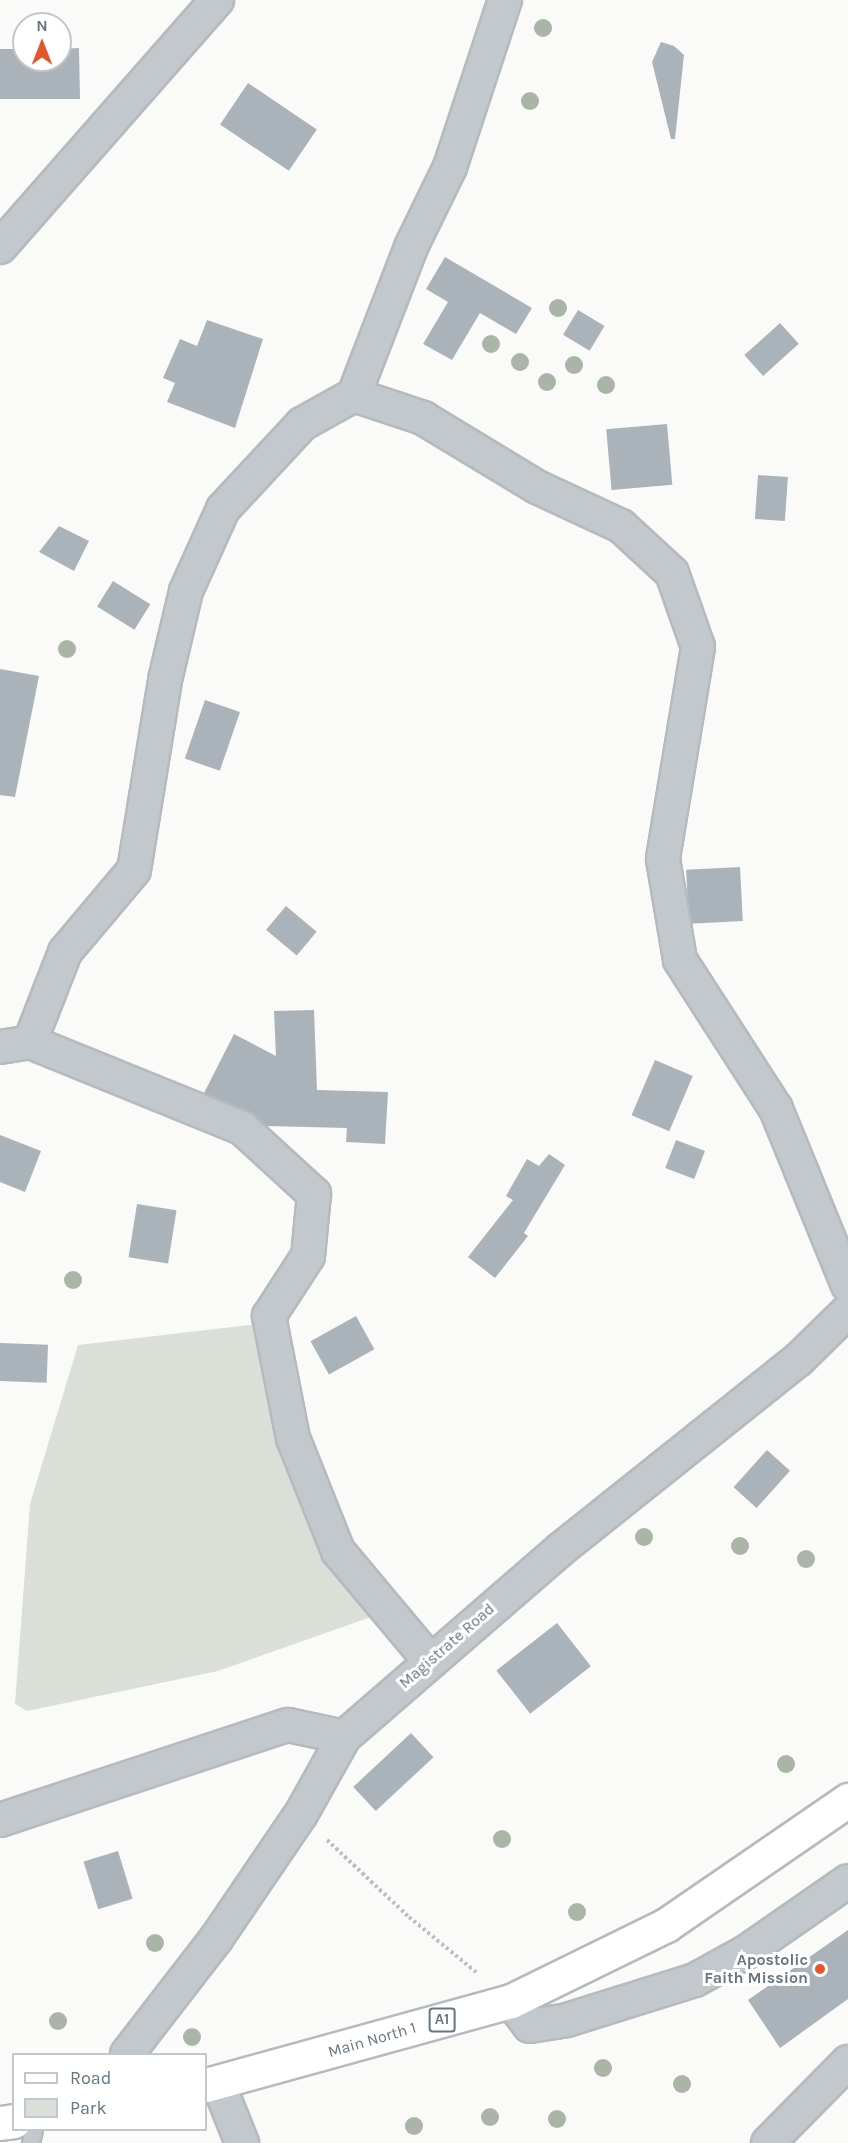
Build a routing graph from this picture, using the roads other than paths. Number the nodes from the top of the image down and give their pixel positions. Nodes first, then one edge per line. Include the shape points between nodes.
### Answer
1 (217, 0) edge
2 (505, 0) edge
3 (0, 247) edge
4 (354, 395) junction
5 (15, 1044) edge
6 (848, 1285) edge
7 (848, 1311) edge
8 (430, 1661) junction
9 (344, 1737) junction
10 (848, 1800) edge
11 (0, 1820) edge
12 (848, 1881) edge
13 (511, 2001) junction
14 (129, 2053) edge
15 (848, 2062) edge
16 (212, 2084) edge
17 (242, 2143) edge
18 (768, 2143) edge

1 - 3 street
2 - 4 street via 450,167 411,247
4 - 5 street via 302,424 223,509 186,591 165,680 134,870 65,952
4 - 6 street via 423,418 537,487 621,525 672,573 698,647 663,859 680,960 776,1109
5 - 8 street via 242,1128 314,1194 308,1256 269,1316 293,1438 338,1551
7 - 8 street, Magistrate Road via 798,1360 561,1549
8 - 9 street, Magistrate Road
9 - 11 street via 288,1725
9 - 14 street, Magistrate Road via 301,1814 216,1939
10 - 13 main road, Main North 1 / A1 via 666,1925
12 - 13 street via 746,1952 695,1980 567,2020 530,2026
13 - 16 main road, Main North 1 / A1
15 - 18 street
16 - 17 street

